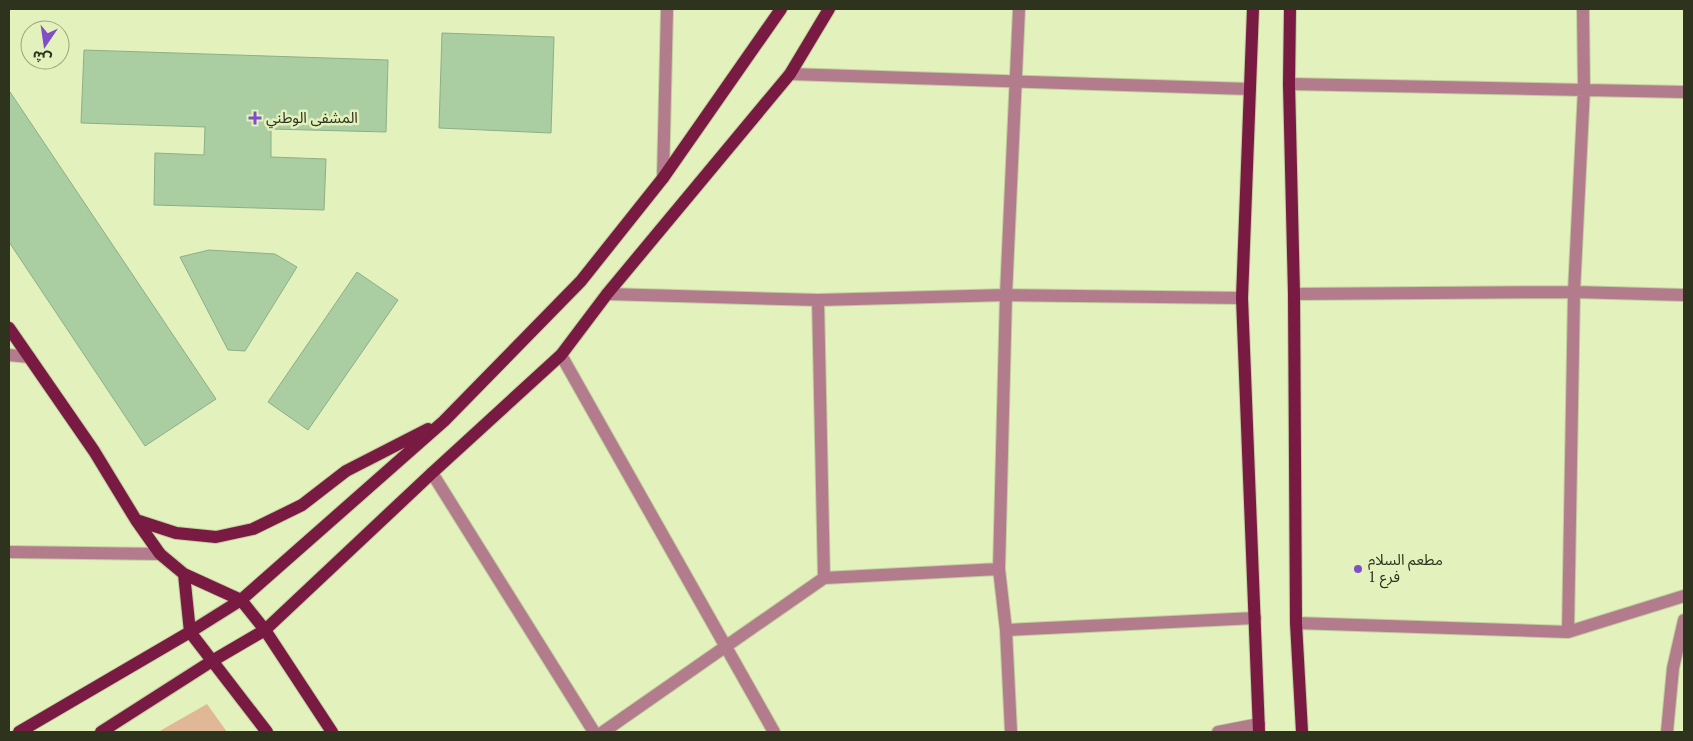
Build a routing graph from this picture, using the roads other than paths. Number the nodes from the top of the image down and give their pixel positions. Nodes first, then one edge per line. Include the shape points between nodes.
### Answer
1 (667, 9) edge
2 (780, 9) edge
3 (829, 9) edge
4 (1019, 9) edge
5 (1253, 9) edge
6 (1290, 9) edge
7 (1583, 9) edge
8 (772, 15) edge
9 (790, 74) junction
10 (1015, 80) junction
11 (1289, 84) junction
12 (1250, 89) junction
13 (1584, 89) junction
14 (1684, 92) edge
15 (663, 178) junction
16 (1574, 292) junction
17 (607, 294) junction
18 (1294, 294) junction
19 (1006, 295) junction
20 (1684, 296) edge
21 (1242, 298) junction
22 (818, 300) junction
23 (9, 328) edge
24 (9, 355) edge
25 (561, 355) junction
26 (29, 357) junction
27 (444, 421) junction
28 (432, 473) junction
29 (136, 520) junction
30 (9, 552) edge
31 (160, 554) junction
32 (999, 569) junction
33 (184, 574) junction
34 (824, 578) junction
35 (1684, 596) edge
36 (242, 600) junction
37 (1255, 618) junction
38 (1684, 620) edge
39 (1296, 623) junction
40 (265, 630) junction
41 (1006, 630) junction
42 (190, 632) junction
43 (1568, 632) junction
44 (725, 648) junction
45 (212, 661) junction
46 (1259, 728) edge
47 (19, 732) edge
48 (101, 732) edge
49 (266, 732) edge
50 (332, 732) edge
51 (594, 732) edge
52 (603, 732) edge
53 (774, 732) edge
54 (1011, 732) edge
55 (1218, 732) edge
56 (1302, 732) edge
57 (1667, 732) edge

1 - 15 street
2 - 8 main road
3 - 9 main road
4 - 10 street
5 - 12 main road
6 - 11 main road
7 - 13 street
8 - 15 main road
9 - 10 street
9 - 17 main road
10 - 12 street
10 - 19 street
11 - 13 street
11 - 18 main road
12 - 21 main road
13 - 14 street
13 - 16 street
15 - 27 main road via 581,281
16 - 18 street
16 - 20 street
16 - 43 street
17 - 22 street
17 - 25 main road
18 - 39 main road
19 - 21 street
19 - 22 street
19 - 32 street
21 - 37 main road
22 - 34 street
23 - 26 main road
24 - 26 street
25 - 28 main road
25 - 44 street
26 - 29 main road via 94,451
27 - 29 main road via 346,471 302,505 253,529 216,537 176,533
27 - 36 main road
28 - 40 main road
28 - 51 street
29 - 31 main road
30 - 31 street
31 - 33 main road
32 - 34 street
32 - 41 street
33 - 36 main road
33 - 42 main road
34 - 44 street
35 - 43 street
36 - 40 main road
36 - 42 main road
37 - 41 street
37 - 46 main road
38 - 57 street via 1673,668
39 - 43 street
39 - 56 main road
40 - 45 main road
40 - 50 main road
41 - 54 street
42 - 45 main road
42 - 47 main road
44 - 52 street
44 - 53 street
45 - 48 main road
45 - 49 main road
46 - 55 street

